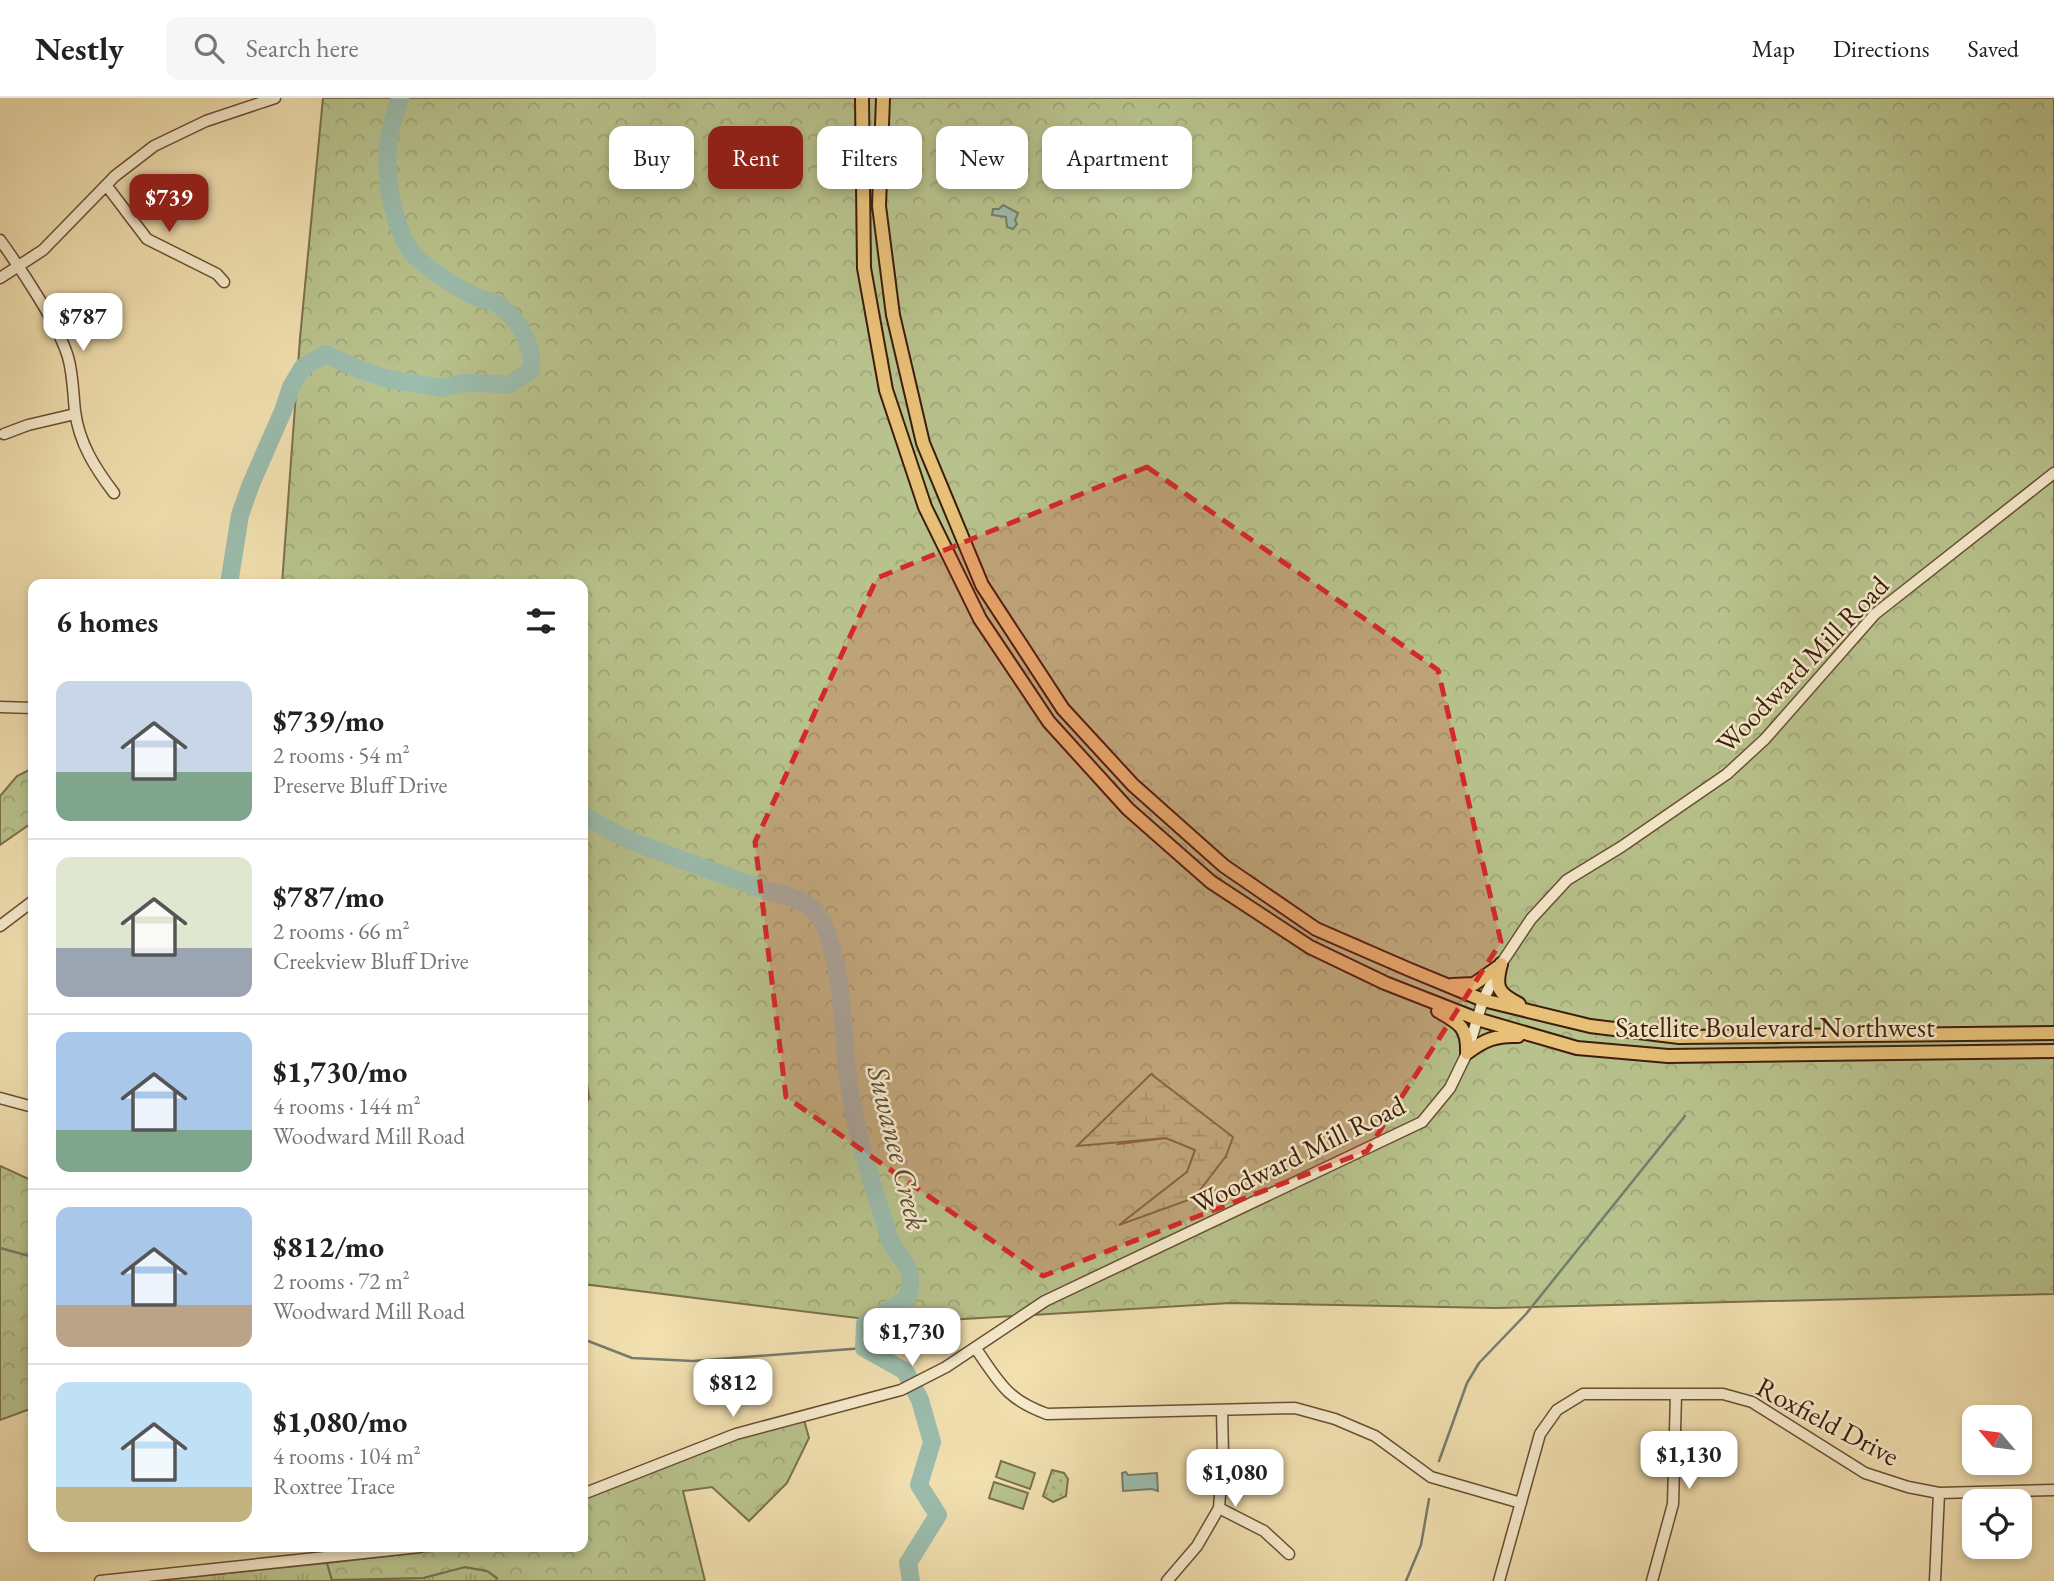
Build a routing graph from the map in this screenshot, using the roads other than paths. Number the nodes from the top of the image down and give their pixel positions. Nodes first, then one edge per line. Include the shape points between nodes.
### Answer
1 (275, 98) edge
2 (862, 98) edge
3 (883, 98) edge
4 (106, 185) junction
5 (0, 240) edge
6 (18, 267) junction
7 (0, 278) edge
8 (225, 282) dead end
9 (75, 414) junction
10 (4, 434) dead end
11 (2054, 473) edge
12 (114, 493) dead end
13 (0, 707) edge
14 (28, 708) edge
15 (28, 905) edge
16 (0, 926) edge
17 (1501, 964) junction
18 (1385, 983) junction
19 (1444, 984) junction
20 (1483, 1000) junction
21 (1538, 1013) junction
22 (1478, 1020) junction
23 (2054, 1034) edge
24 (1538, 1036) junction
25 (2054, 1051) edge
26 (1468, 1054) junction
27 (0, 1098) edge
28 (28, 1106) edge
29 (976, 1349) junction
30 (1676, 1394) junction
31 (1222, 1410) junction
32 (2054, 1490) edge
33 (588, 1492) edge
34 (1939, 1493) junction
35 (1521, 1503) junction
36 (1219, 1508) junction
37 (372, 1552) edge
38 (1289, 1554) dead end
39 (100, 1581) edge
40 (1167, 1581) edge
41 (1499, 1581) edge
42 (1652, 1581) edge
43 (1935, 1581) edge

1 - 4 street via 178,132 132,161
2 - 18 main road, Satellite Boulevard Northwest via 864,268 886,390 925,507 979,619 1049,722 1128,809 1212,882 1310,947
3 - 19 main road, Satellite Boulevard Northwest via 879,206 892,314 923,443 982,585 1063,709 1133,785 1224,866 1316,929
4 - 6 street via 52,242
4 - 8 street via 148,239
5 - 6 street
6 - 7 street
6 - 9 street via 65,348
9 - 10 street
9 - 12 street via 89,456
11 - 17 street, Woodward Mill Road via 1875,614 1765,739 1727,774 1567,880 1531,919
13 - 14 street
15 - 16 street
17 - 19 main road via 1474,984
17 - 20 street, Woodward Mill Road
17 - 21 main road via 1500,990
18 - 22 main road, Satellite Boulevard Northwest
18 - 26 main road via 1454,1020 1464,1029
19 - 20 main road, Satellite Boulevard Northwest
20 - 21 main road, Satellite Boulevard Northwest
20 - 22 street, Woodward Mill Road
21 - 23 main road, Satellite Boulevard Northwest via 1590,1026 1679,1037
22 - 24 main road, Satellite Boulevard Northwest
22 - 26 street, Woodward Mill Road
24 - 25 main road, Satellite Boulevard Northwest via 1577,1048 1668,1056
24 - 26 main road via 1502,1035 1484,1040
26 - 29 street, Woodward Mill Road via 1450,1088 1422,1122 1045,1301
27 - 28 street
29 - 31 street via 1006,1391 1047,1415
29 - 33 street, Woodward Mill Road via 901,1391 736,1434
30 - 34 street, Roxfield Drive via 1723,1394 1752,1402 1865,1473
30 - 35 street, Roxfield Drive via 1583,1394 1557,1410 1540,1434
30 - 42 street via 1673,1504
31 - 35 street via 1296,1408 1335,1419 1375,1436 1431,1477
31 - 36 street
32 - 34 street, Roxfield Drive
34 - 43 street
35 - 41 street, Roxfield Drive
36 - 38 street via 1264,1531
36 - 40 street via 1197,1546
37 - 39 street

